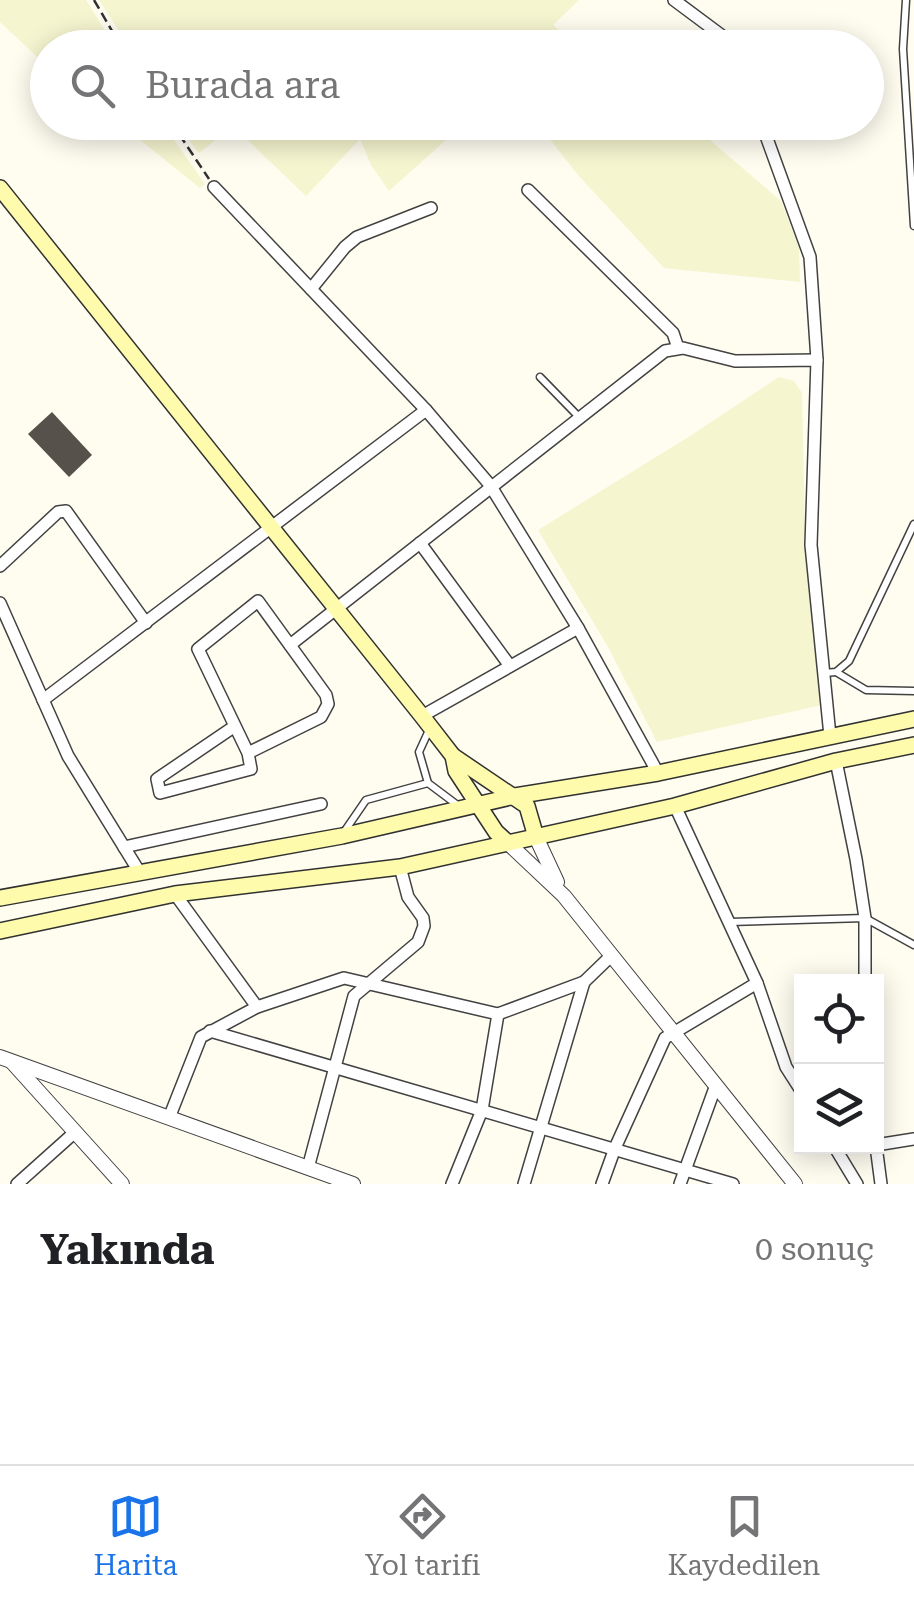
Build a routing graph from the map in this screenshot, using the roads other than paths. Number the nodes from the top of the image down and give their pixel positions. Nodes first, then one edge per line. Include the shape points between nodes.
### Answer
1 (674, 0) edge
2 (906, 0) edge
3 (715, 30) edge
4 (768, 140) edge
5 (214, 187) road end
6 (528, 190) dead end
7 (2, 195) edge
8 (431, 208) dead end
9 (914, 226) edge
10 (312, 289) junction
11 (678, 348) junction
12 (817, 360) junction
13 (540, 377) dead end
14 (426, 410) junction
15 (579, 418) junction
16 (490, 485) junction
17 (914, 524) edge
18 (272, 527) junction
19 (420, 543) junction
20 (0, 566) edge
21 (1, 606) edge
22 (337, 610) junction
23 (146, 622) junction
24 (578, 628) junction
25 (290, 644) junction
26 (510, 666) junction
27 (830, 673) junction
28 (914, 692) edge
29 (43, 700) junction
30 (914, 720) edge
31 (426, 721) junction
32 (235, 726) junction
33 (830, 736) junction
34 (914, 744) edge
35 (248, 754) junction
36 (453, 756) junction
37 (836, 760) junction
38 (658, 773) junction
39 (428, 784) junction
40 (515, 796) junction
41 (321, 804) dead end
42 (479, 804) junction
43 (675, 806) junction
44 (460, 808) junction
45 (342, 836) junction
46 (536, 837) junction
47 (508, 842) junction
48 (124, 846) junction
49 (400, 867) junction
50 (140, 872) junction
51 (174, 894) junction
52 (564, 896) junction
53 (0, 898) edge
54 (865, 918) junction
55 (729, 922) junction
56 (0, 930) edge
57 (914, 945) edge
58 (612, 955) junction
59 (865, 974) edge
60 (584, 982) junction
61 (370, 983) junction
62 (757, 983) junction
63 (257, 1007) junction
64 (498, 1014) junction
65 (210, 1031) junction
66 (673, 1032) junction
67 (4, 1063) edge
68 (335, 1065) junction
69 (794, 1080) edge
70 (716, 1085) junction
71 (482, 1110) junction
72 (169, 1118) junction
73 (543, 1126) junction
74 (74, 1133) junction
75 (914, 1139) edge
76 (884, 1145) edge
77 (614, 1148) junction
78 (839, 1154) edge
79 (877, 1154) edge
80 (308, 1168) junction
81 (685, 1170) junction
82 (122, 1182) edge
83 (17, 1184) edge
84 (353, 1184) edge
85 (452, 1184) edge
86 (524, 1184) edge
87 (602, 1184) edge
88 (680, 1184) edge
89 (733, 1184) edge
90 (794, 1184) edge
91 (857, 1184) edge
92 (880, 1184) edge

1 - 3 street
2 - 9 lane
4 - 12 street via 810,257
5 - 10 street
6 - 11 street via 673,334
7 - 18 main road
8 - 10 street via 357,237
10 - 14 street
11 - 12 street via 735,361
11 - 15 street
12 - 27 street via 811,545
13 - 15 lane
14 - 16 street
14 - 18 street
15 - 16 street
16 - 19 street
16 - 24 street
17 - 27 lane via 849,661
18 - 22 main road
18 - 23 street
19 - 22 street
19 - 26 street
20 - 23 street via 66,511
21 - 29 street
22 - 25 street
22 - 31 main road
23 - 29 street
24 - 26 street
24 - 38 street
25 - 32 street via 258,602 198,649
25 - 35 street via 326,695 327,709
26 - 31 street
27 - 28 lane via 866,690
27 - 33 street
29 - 48 street via 68,756
30 - 33 main road
31 - 36 main road
31 - 39 lane via 419,752
32 - 35 street
32 - 35 street via 157,779 160,793 251,769
33 - 38 main road
34 - 37 main road
36 - 40 main road
36 - 42 main road
37 - 43 main road
37 - 54 street
38 - 40 main road
39 - 44 lane
39 - 45 lane via 366,800
40 - 42 main road
40 - 46 main road via 531,813
41 - 48 street
42 - 44 main road
42 - 47 main road
43 - 46 main road
43 - 55 street
44 - 45 main road
45 - 50 main road
46 - 47 main road
46 - 52 street
47 - 49 main road
47 - 52 street
48 - 50 street
49 - 51 main road
49 - 61 street via 408,897 423,918 422,935
50 - 53 main road
51 - 56 main road
51 - 63 street
52 - 58 street
54 - 55 lane
54 - 57 lane
54 - 59 street
55 - 62 street
58 - 60 street
58 - 66 street
60 - 64 street
60 - 73 street
61 - 63 street via 344,978
61 - 64 street
61 - 68 street via 354,996
62 - 66 street
62 - 69 street
63 - 65 street
64 - 71 street
65 - 68 street
65 - 72 street via 201,1037
66 - 70 street
66 - 77 street
67 - 72 street
67 - 74 street
68 - 71 street
68 - 80 street
70 - 81 street
70 - 90 street
71 - 73 street
71 - 85 street
72 - 80 street
73 - 77 street
73 - 86 street
74 - 82 street
74 - 83 street
75 - 76 street
77 - 81 street
77 - 87 street
78 - 91 street
79 - 92 street
80 - 84 street
81 - 88 street
81 - 89 street

